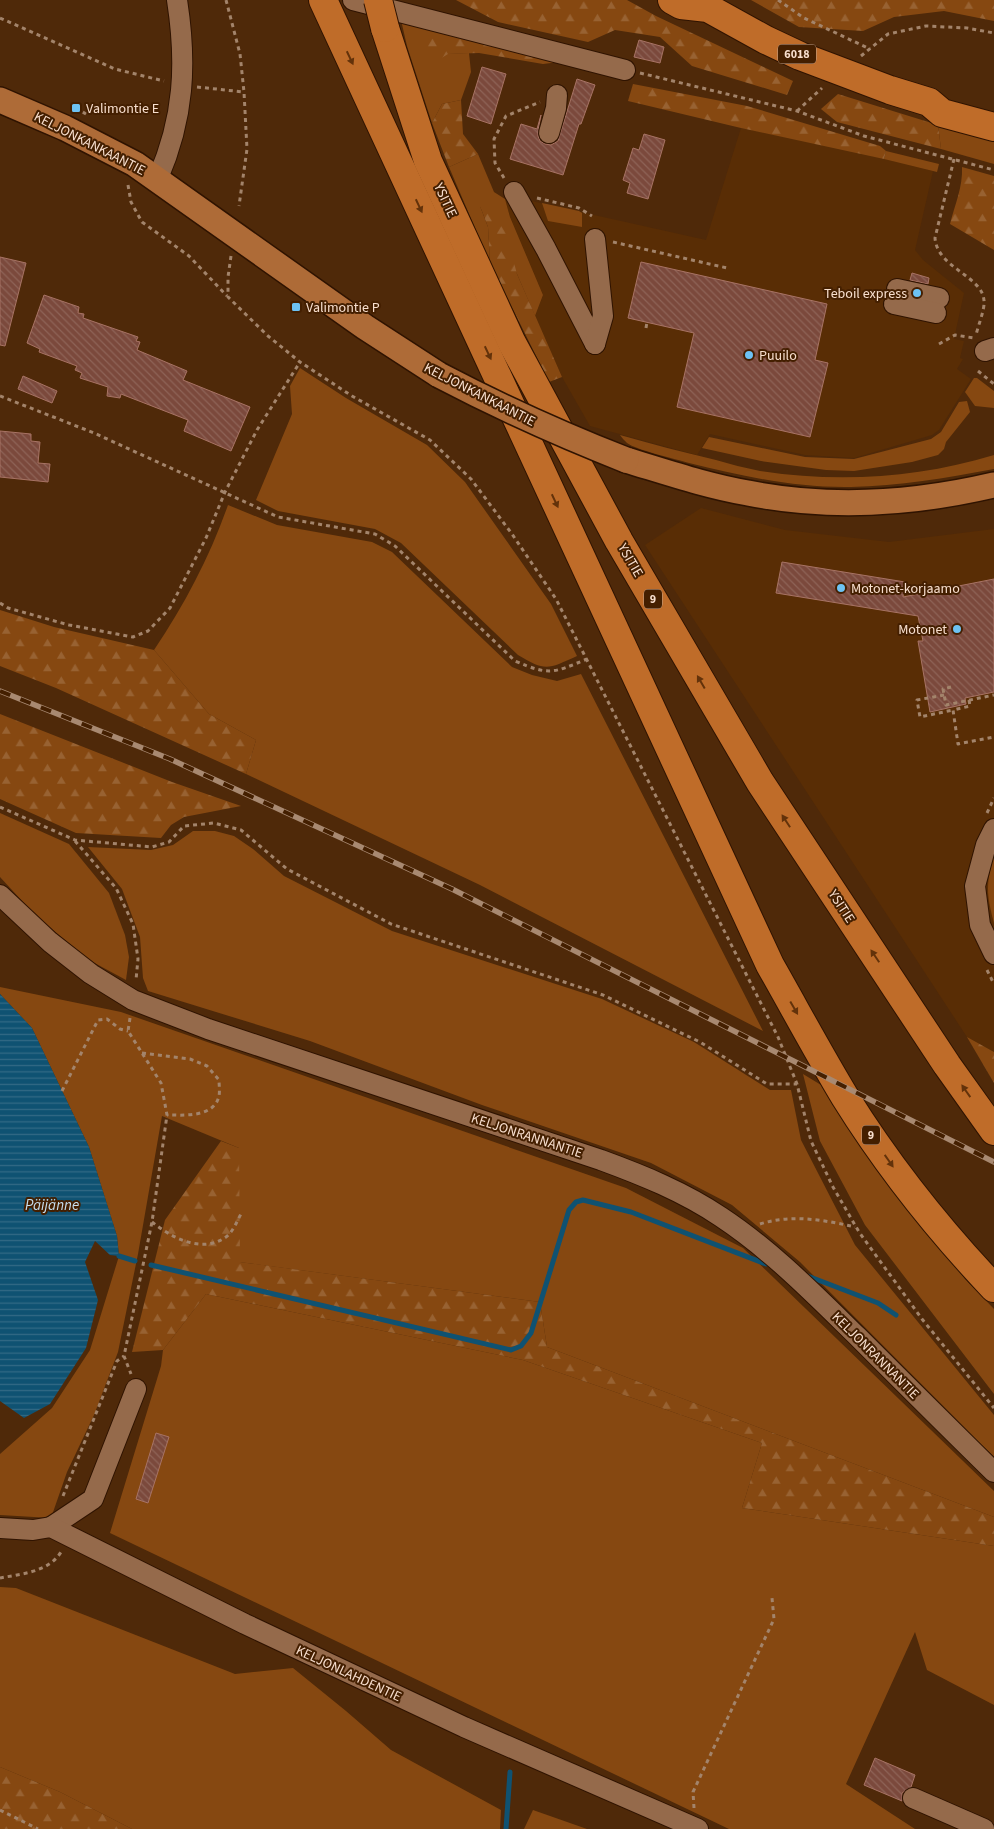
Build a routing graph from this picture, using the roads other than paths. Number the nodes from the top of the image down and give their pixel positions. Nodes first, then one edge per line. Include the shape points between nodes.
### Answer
1 (177, 0) edge
2 (353, 0) edge
3 (378, 0) edge
4 (672, 0) edge
5 (706, 4) edge
6 (326, 7) edge
7 (625, 70) road end
8 (556, 95) road end
9 (0, 100) edge
10 (929, 102) junction
11 (994, 110) edge
12 (994, 128) edge
13 (549, 133) dead end
14 (158, 178) junction
15 (514, 192) road end
16 (595, 239) dead end
17 (896, 296) dead end
18 (938, 306) dead end
19 (994, 485) edge
20 (994, 829) edge
21 (0, 895) edge
22 (994, 954) edge
23 (994, 1131) edge
24 (994, 1288) edge
25 (136, 1389) road end
26 (994, 1472) edge
27 (50, 1527) junction
28 (0, 1528) edge
29 (913, 1798) dead end
30 (697, 1829) edge
31 (984, 1829) edge

1 - 14 street via 183,85 174,135
2 - 7 street
23 -> 3 highway, YSITIE / 9, bridge via 760,782 619,541 512,344 428,161
4 - 5 highway, 6018 via 682,5
5 - 10 highway, 6018 via 800,56
6 -> 24 highway, 9 via 770,965 846,1098 906,1186
8 - 13 street
9 - 14 main road, KELJONKANKAANTIE via 74,132
10 - 11 highway, 6018 via 946,99
10 - 12 highway, 6018 via 942,114
14 - 19 main road, KELJONKANKAANTIE, bridge via 365,327 439,376 568,438 626,460 747,493 820,502 874,503 930,498
15 - 16 street via 595,344 603,316
17 - 18 street
20 - 22 street via 986,845 975,886 980,925
21 - 26 street, KELJONRANNANTIE via 50,942 91,974 133,1000 208,1029 601,1160 682,1194 740,1230 796,1276
25 - 27 street via 93,1499
27 - 28 street via 33,1530
27 - 30 street, KELJONLAHDENTIE via 245,1624 429,1710
29 - 31 street

